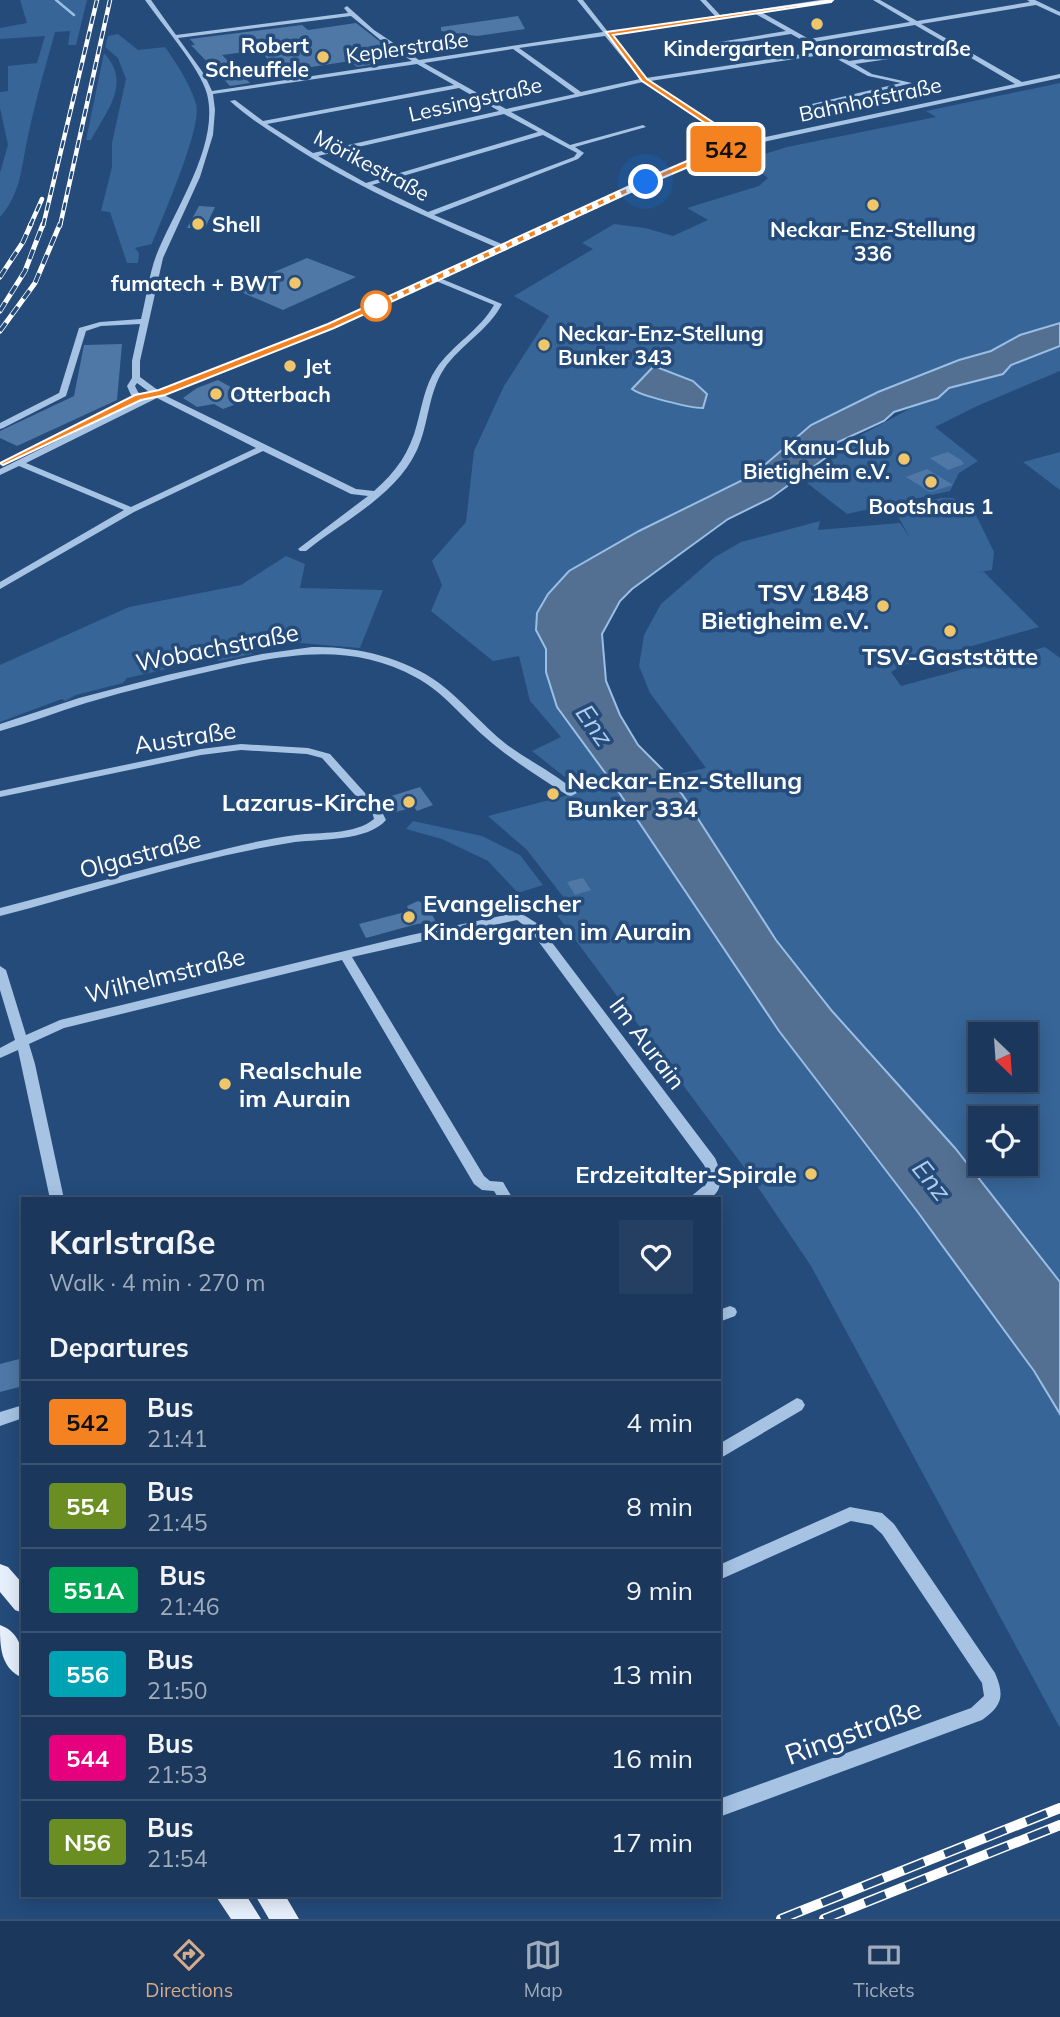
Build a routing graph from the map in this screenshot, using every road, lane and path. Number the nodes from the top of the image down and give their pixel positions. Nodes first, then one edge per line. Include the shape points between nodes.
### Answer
1 (148, 0) edge
2 (580, 0) edge
3 (703, 0) edge
4 (831, 0) edge
5 (876, 0) edge
6 (1032, 1) edge
7 (756, 12) junction
8 (1060, 13) edge
9 (719, 17) junction
10 (919, 23) junction
11 (793, 32) junction
12 (609, 34) junction
13 (174, 37) junction
14 (809, 41) junction
15 (957, 47) junction
16 (516, 49) junction
17 (680, 49) dead end
18 (830, 52) junction
19 (419, 63) junction
20 (849, 64) junction
21 (1060, 76) edge
22 (644, 80) junction
23 (1020, 84) junction
24 (460, 86) junction
25 (210, 93) junction
26 (578, 93) junction
27 (233, 101) dead end
28 (801, 108) dead end
29 (502, 111) junction
30 (261, 123) junction
31 (643, 127) dead end
32 (543, 133) junction
33 (747, 144) junction
34 (569, 147) junction
35 (314, 155) junction
36 (366, 185) junction
37 (429, 214) junction
38 (503, 247) junction
39 (436, 279) junction
40 (146, 321) junction
41 (136, 378) junction
42 (190, 381) junction
43 (156, 395) junction
44 (144, 401) junction
45 (0, 426) edge
46 (263, 448) junction
47 (17, 462) junction
48 (0, 472) edge
49 (378, 494) junction
50 (131, 510) junction
51 (303, 548) dead end
52 (0, 586) edge
53 (0, 728) edge
54 (571, 793) dead end
55 (0, 794) edge
56 (374, 827) joint
57 (0, 912) edge
58 (519, 916) joint
59 (345, 955) junction
60 (2, 976) edge
61 (22, 1040) junction
62 (0, 1053) edge
63 (57, 1197) edge
64 (505, 1197) edge
65 (698, 1197) edge
66 (797, 1405) dead end
67 (21, 1412) edge
68 (0, 1419) edge
69 (721, 1451) edge
70 (721, 1572) edge
71 (0, 1575) edge
72 (21, 1600) edge
73 (0, 1636) edge
74 (21, 1663) edge
75 (995, 1693) joint
76 (721, 1807) edge
77 (230, 1897) edge
78 (270, 1897) edge
79 (248, 1919) edge
80 (286, 1919) edge

1 - 13 street
2 - 12 street
3 - 9 street
4 - 7 street
5 - 10 street
6 - 8 street
6 - 10 street
7 - 9 street
7 - 11 street
9 - 12 street
10 - 14 street
10 - 15 street
11 - 14 street
11 - 17 street
12 - 16 street, Keplerstraße
12 - 22 street
13 - 19 street via 350,11
13 - 25 street
14 - 18 street
15 - 20 street
15 - 23 street
16 - 19 street, Keplerstraße
16 - 26 street
18 - 20 street
18 - 22 street, Lessingstraße
19 - 24 street
19 - 25 street, Keplerstraße
20 - 28 street via 870,75 909,83
21 - 23 street, Bahnhofstraße
22 - 26 street, Lessingstraße
22 - 33 street
23 - 33 street, Bahnhofstraße
24 - 29 street
24 - 30 street
25 - 40 street via 212,118 205,156 162,251
26 - 29 street, Lessingstraße
27 - 30 street, Mörikestraße
29 - 32 street
29 - 35 street, Lessingstraße
30 - 35 street, Mörikestraße
31 - 34 street
32 - 34 street
32 - 36 street
33 - 38 street, Bahnhofstraße via 704,157
34 - 37 street via 581,153
35 - 36 street, Mörikestraße
36 - 37 street, Mörikestraße
37 - 38 street, Mörikestraße
38 - 39 street, Bahnhofstraße
39 - 42 street, Bahnhofstraße
39 - 49 street via 498,304 439,369 414,451
40 - 41 street
40 - 45 street via 82,330 63,394
41 - 42 street, Bahnhofstraße via 158,383
41 - 43 street
41 - 44 street via 131,386
42 - 43 street, Bahnhofstraße
43 - 44 street, Bahnhofstraße
43 - 46 street
44 - 47 street, Bahnhofstraße
46 - 49 street via 354,492
46 - 50 street
47 - 48 street, Bahnhofstraße
47 - 50 street
49 - 51 street
50 - 52 street
53 - 54 street, Wobachstraße via 84,698 161,678 289,653 347,652 413,671 438,686 489,736
55 - 56 street, Austraße via 222,748 307,751 326,756 378,814 380,820
56 - 57 street, Olgastraße via 232,852
58 - 59 street, Wilhelmstraße
58 - 65 street, Im Aurain via 534,927 710,1162 716,1181
59 - 61 street, Wilhelmstraße via 60,1024
59 - 64 street via 479,1180 498,1186
60 - 61 street
61 - 62 street, Wilhelmstraße
61 - 63 street
66 - 69 street
67 - 68 street
70 - 75 street via 850,1514 876,1518 888,1529
71 - 72 main road
73 - 74 main road
75 - 76 street, Ringstraße via 992,1703 976,1714
77 - 79 main road
78 - 80 main road

